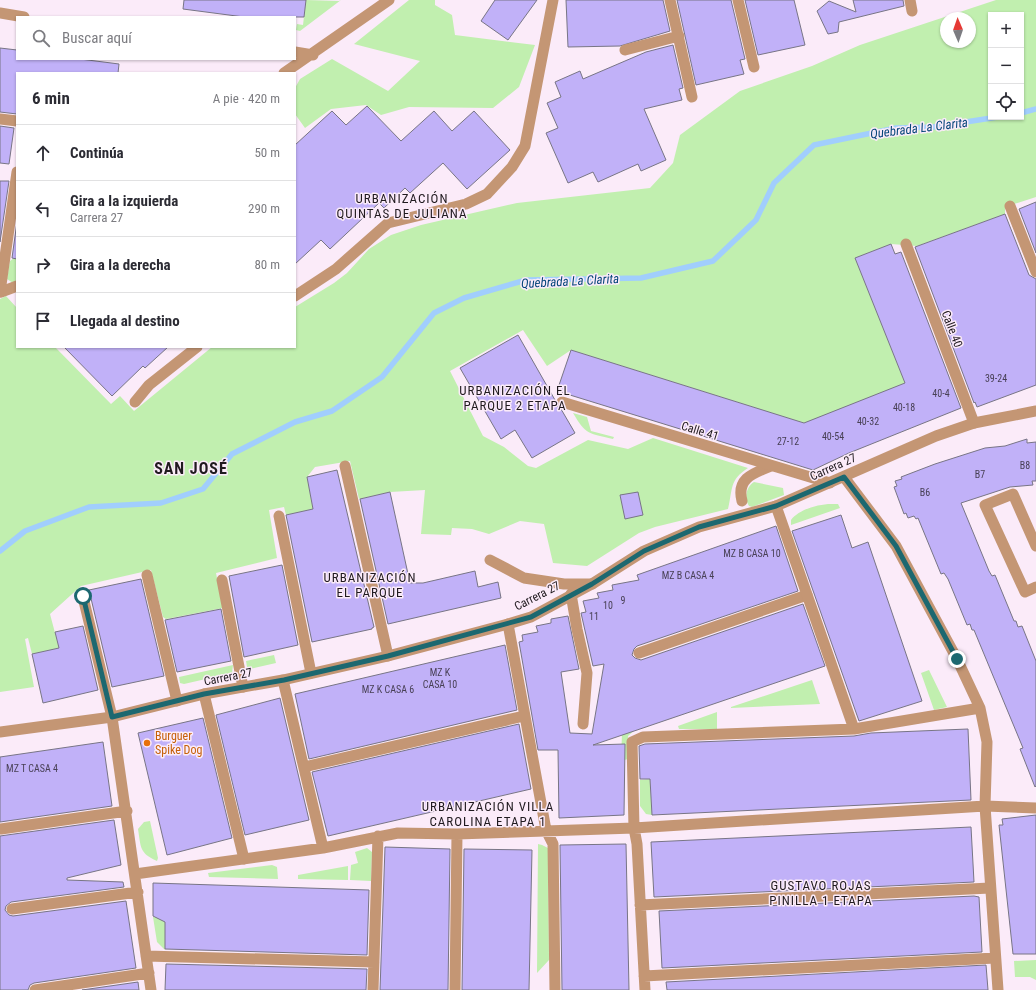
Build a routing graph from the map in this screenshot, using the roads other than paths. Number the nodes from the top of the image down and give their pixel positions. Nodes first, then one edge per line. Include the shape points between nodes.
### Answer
1 (388, 0) edge
2 (553, 0) edge
3 (670, 0) edge
4 (738, 0) edge
5 (910, 0) edge
6 (912, 11) dead end
7 (0, 13) edge
8 (18, 16) edge
9 (679, 36) junction
10 (625, 50) dead end
11 (296, 52) edge
12 (313, 55) junction
13 (754, 67) dead end
14 (286, 72) edge
15 (692, 96) dead end
16 (0, 119) edge
17 (16, 121) edge
18 (16, 179) edge
19 (1010, 206) dead end
20 (906, 244) dead end
21 (1036, 272) edge
22 (16, 286) edge
23 (0, 292) edge
24 (296, 295) edge
25 (195, 348) edge
26 (135, 402) dead end
27 (562, 402) dead end
28 (1036, 411) edge
29 (974, 423) junction
30 (345, 466) dead end
31 (771, 466) junction
32 (844, 477) junction
33 (830, 483) junction
34 (742, 501) dead end
35 (776, 506) junction
36 (279, 516) dead end
37 (1036, 546) edge
38 (490, 560) dead end
39 (147, 575) dead end
40 (222, 580) dead end
41 (592, 584) junction
42 (1036, 587) edge
43 (82, 593) dead end
44 (571, 594) junction
45 (807, 595) junction
46 (508, 624) junction
47 (639, 652) dead end
48 (388, 656) junction
49 (311, 673) junction
50 (284, 680) junction
51 (243, 687) junction
52 (204, 694) junction
53 (177, 700) junction
54 (980, 708) junction
55 (524, 716) junction
56 (112, 717) junction
57 (582, 724) dead end
58 (854, 729) junction
59 (0, 732) edge
60 (304, 767) junction
61 (985, 806) junction
62 (1036, 808) edge
63 (127, 811) junction
64 (634, 828) junction
65 (1, 829) edge
66 (546, 830) junction
67 (457, 834) junction
68 (378, 836) junction
69 (323, 848) junction
70 (244, 859) junction
71 (135, 874) junction
72 (990, 888) junction
73 (138, 892) junction
74 (640, 906) junction
75 (12, 909) dead end
76 (146, 956) junction
77 (995, 958) junction
78 (374, 962) junction
79 (149, 973) junction
80 (644, 976) junction
81 (35, 990) edge
82 (151, 990) edge
83 (373, 990) edge
84 (455, 990) edge
85 (555, 990) edge
86 (646, 990) edge
87 (998, 990) edge

1 - 12 street
2 - 24 street via 525,146 512,168 487,194 466,204 388,223 336,269
3 - 9 street
4 - 13 street
5 - 6 street
7 - 8 street
9 - 10 street
9 - 15 street
11 - 12 street
12 - 14 street
16 - 17 street
18 - 23 street
19 - 21 street
20 - 29 street, Calle 40
22 - 23 street
25 - 26 street via 149,385
27 - 31 street, Calle 41
28 - 29 street, Carrera 27
29 - 32 street, Carrera 27 via 936,436
30 - 48 street
31 - 33 street, Calle 41
31 - 34 street via 746,478 741,485
32 - 33 street, Carrera 27
32 - 54 street via 896,546 957,659
33 - 35 street, Carrera 27
35 - 41 street, Carrera 27 via 699,527 644,551
35 - 45 street
36 - 49 street
37 - 42 street via 1013,494 985,505 1025,592
38 - 41 street via 524,578 564,584
39 - 53 street
40 - 51 street
41 - 44 street, Carrera 27
43 - 56 street
44 - 46 street, Carrera 27 via 531,617
44 - 57 street via 576,629 587,673
45 - 47 street
45 - 58 street
46 - 48 street, Carrera 27
46 - 55 street
48 - 49 street, Carrera 27
49 - 50 street, Carrera 27
50 - 51 street, Carrera 27
50 - 60 street
51 - 52 street, Carrera 27
52 - 53 street, Carrera 27
52 - 70 street
53 - 56 street, Carrera 27
54 - 58 street
54 - 61 street via 987,742
55 - 60 street
55 - 66 street
56 - 59 street, Carrera 27
56 - 63 street
58 - 64 street via 643,736 632,742
60 - 69 street
61 - 62 street
61 - 64 street
61 - 72 street
63 - 65 street
63 - 71 street
64 - 66 street
64 - 74 street
66 - 67 street
66 - 85 street via 553,844
67 - 68 street via 398,833
67 - 84 street
68 - 69 street
68 - 78 street
69 - 70 street
70 - 71 street
71 - 73 street
72 - 74 street
72 - 77 street
73 - 75 street
73 - 76 street
74 - 80 street
76 - 78 street
76 - 79 street
77 - 80 street
77 - 87 street
78 - 83 street
79 - 81 street
79 - 82 street
80 - 86 street

